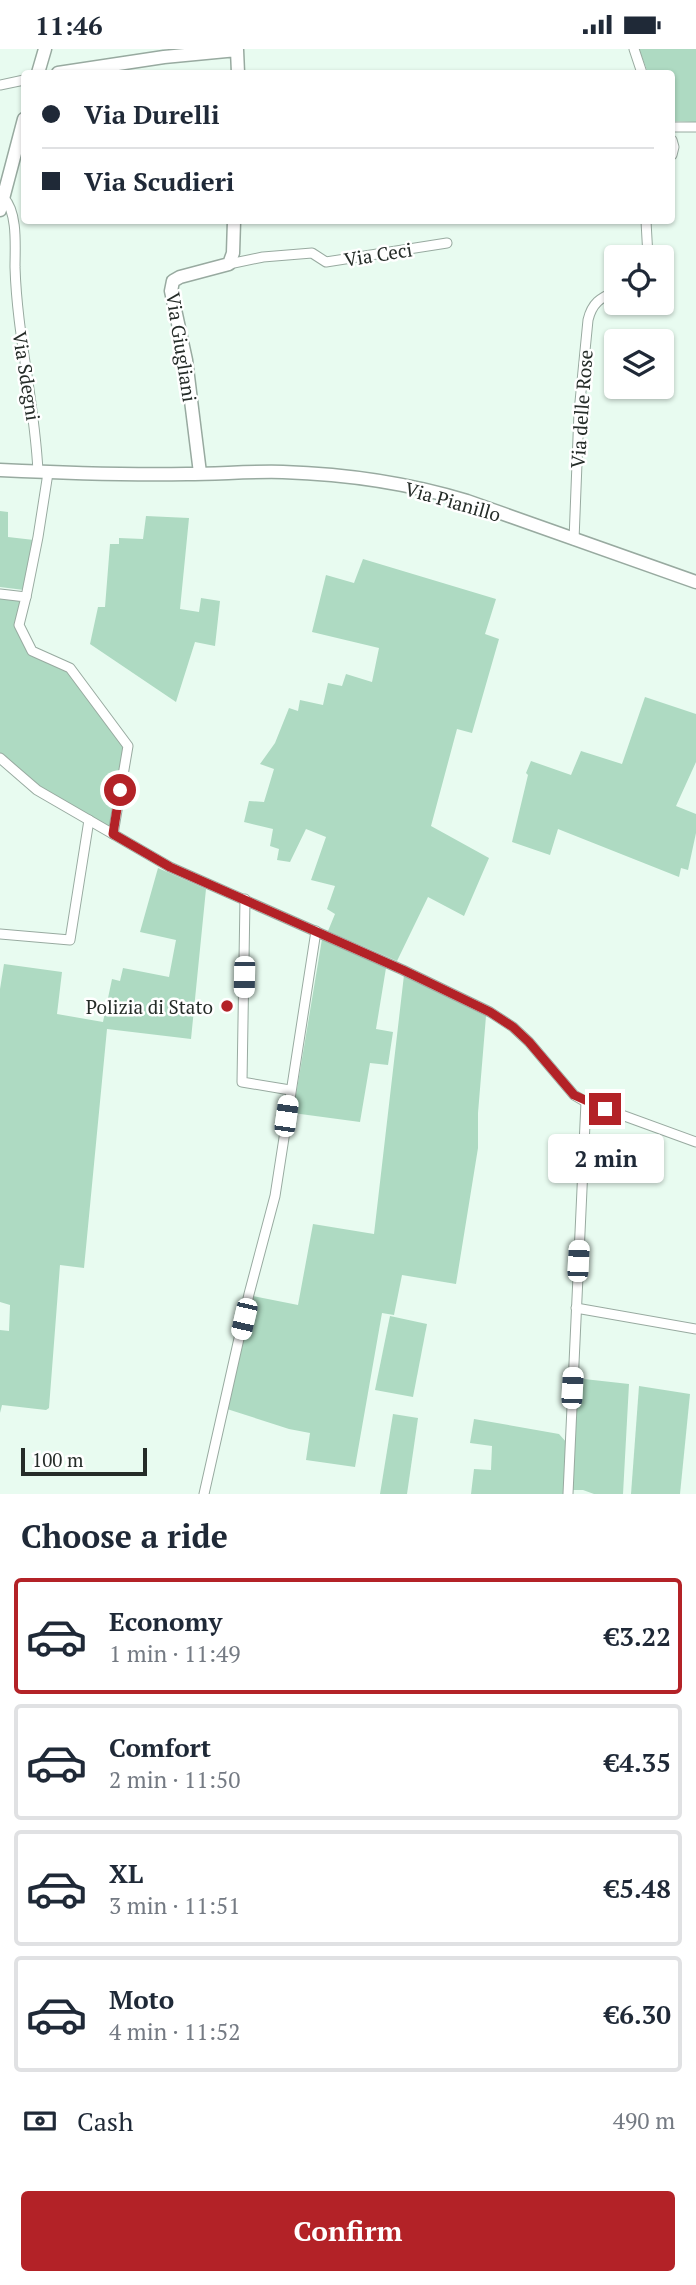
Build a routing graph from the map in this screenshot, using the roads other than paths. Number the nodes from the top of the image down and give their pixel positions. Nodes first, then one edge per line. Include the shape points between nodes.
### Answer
1 (45, 49) edge
2 (238, 49) edge
3 (634, 49) edge
4 (39, 70) edge
5 (78, 70) edge
6 (238, 70) edge
7 (641, 70) edge
8 (21, 81) edge
9 (0, 85) edge
10 (675, 127) edge
11 (696, 127) edge
12 (21, 130) edge
13 (1, 202) edge
14 (234, 224) edge
15 (646, 224) edge
16 (447, 243) dead end
17 (647, 245) edge
18 (229, 264) junction
19 (604, 297) edge
20 (0, 470) edge
21 (43, 473) junction
22 (200, 473) junction
23 (574, 540) junction
24 (696, 582) edge
25 (0, 594) edge
26 (26, 597) junction
27 (0, 758) edge
28 (89, 820) junction
29 (113, 834) junction
30 (245, 899) junction
31 (316, 931) junction
32 (0, 935) edge
33 (290, 1090) junction
34 (586, 1102) junction
35 (696, 1142) edge
36 (576, 1308) junction
37 (696, 1329) edge
38 (204, 1494) edge
39 (568, 1494) edge

1 - 4 street
2 - 5 street
2 - 6 street
3 - 7 street
8 - 9 street
10 - 11 street
12 - 13 street
13 - 21 street, Via Sdegni via 8,203 13,226 18,317
14 - 18 street
15 - 17 street
16 - 18 street, Via Ceci via 326,262 312,253
18 - 22 street, Via Giugliani via 173,281 171,292 186,360
19 - 23 street, Via delle Rose via 591,308 588,320
20 - 21 street, Via Pianillo
21 - 22 street, Via Pianillo
21 - 26 street, Via Sdegni via 38,537
22 - 23 street, Via Pianillo via 283,472 392,484 467,501
23 - 24 street, Via Pianillo
25 - 26 street
26 - 29 street, Via Sdegni via 19,625 32,651 69,668 128,746
27 - 28 street via 37,790
28 - 29 street
28 - 32 street via 70,940
29 - 30 street via 170,867
30 - 31 street
30 - 33 street via 242,1082
31 - 33 street
31 - 34 street via 490,1012 513,1027 574,1095
33 - 38 street via 275,1196
34 - 35 street
34 - 36 street
36 - 37 street
36 - 39 street

